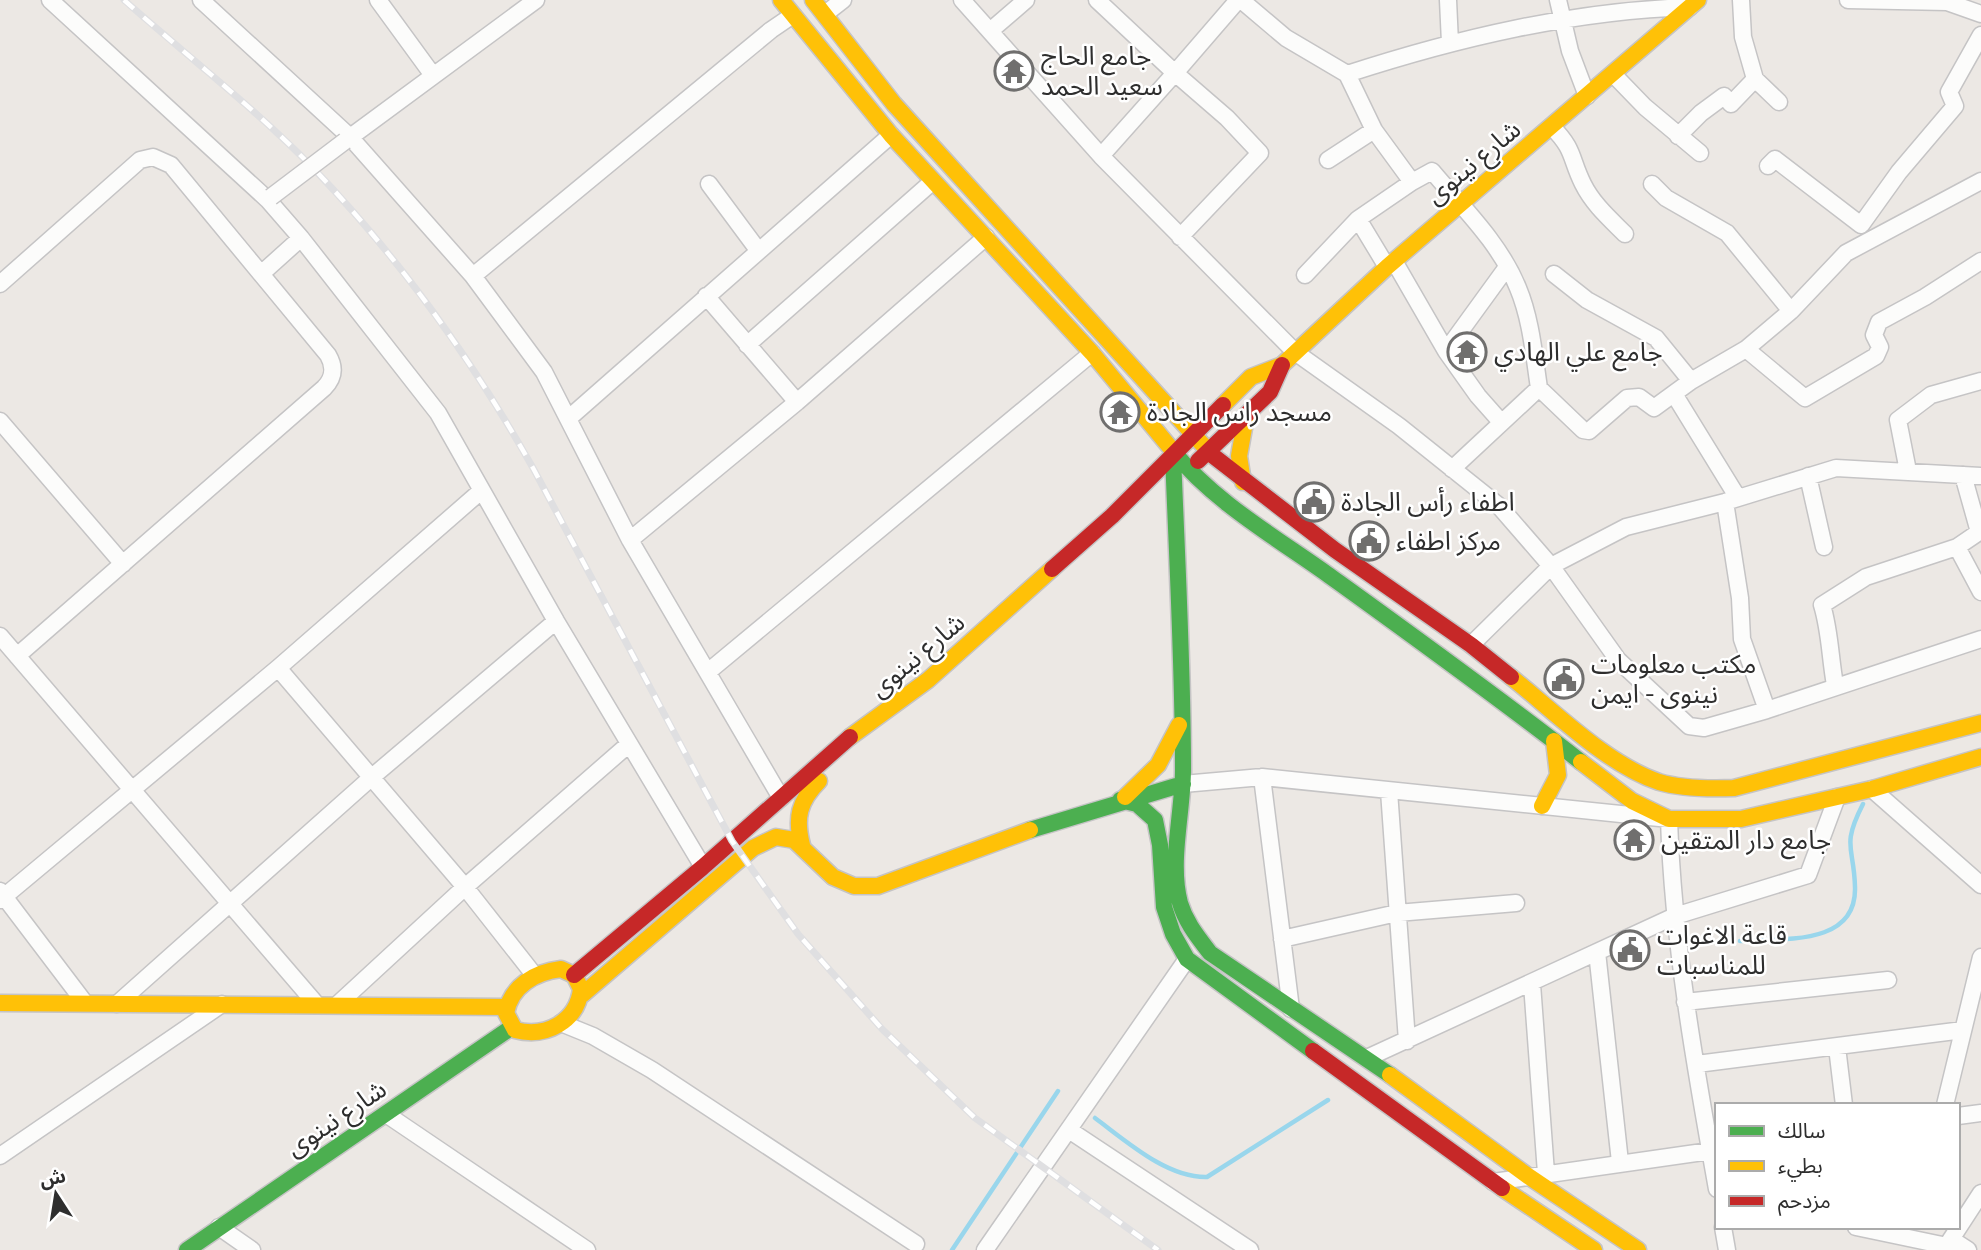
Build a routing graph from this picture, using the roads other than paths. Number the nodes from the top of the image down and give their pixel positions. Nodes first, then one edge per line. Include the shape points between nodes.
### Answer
1 (50, 0) edge
2 (201, 0) edge
3 (378, 0) edge
4 (536, 0) edge
5 (781, 0) edge
6 (813, 0) edge
7 (843, 0) edge
8 (962, 0) edge
9 (1026, 0) edge
10 (1097, 0) edge
11 (1240, 0) edge
12 (1448, 0) edge
13 (1558, 0) edge
14 (1741, 0) edge
15 (1848, 0) edge
16 (1648, 4) edge
17 (1694, 4) edge
18 (825, 14) junction
19 (1981, 14) edge
20 (793, 15) junction
21 (1563, 18) junction
22 (990, 31) junction
23 (1981, 36) edge
24 (1450, 43) junction
25 (1175, 73) junction
26 (432, 74) junction
27 (1347, 74) junction
28 (1614, 74) junction
29 (1755, 79) junction
30 (1587, 96) junction
31 (1779, 102) dead end
32 (1552, 127) junction
33 (1374, 130) junction
34 (891, 135) junction
35 (1678, 136) junction
36 (347, 139) junction
37 (1700, 153) dead end
38 (1101, 156) junction
39 (1328, 160) dead end
40 (1768, 166) dead end
41 (1412, 181) junction
42 (1981, 181) edge
43 (932, 182) junction
44 (709, 184) dead end
45 (1652, 184) dead end
46 (269, 198) junction
47 (1461, 205) junction
48 (1358, 219) junction
49 (1625, 234) dead end
50 (986, 237) junction
51 (1180, 237) junction
52 (302, 238) junction
53 (758, 250) junction
54 (1981, 261) edge
55 (1391, 264) junction
56 (1507, 267) junction
57 (261, 274) junction
58 (1554, 274) dead end
59 (1305, 275) dead end
60 (473, 276) junction
61 (0, 284) edge
62 (706, 296) junction
63 (1791, 311) junction
64 (747, 345) junction
65 (1746, 349) junction
66 (1295, 352) junction
67 (1446, 352) junction
68 (1092, 353) junction
69 (1282, 365) junction
70 (1691, 381) junction
71 (1981, 381) edge
72 (1539, 388) junction
73 (1674, 394) junction
74 (797, 402) junction
75 (1246, 417) junction
76 (569, 418) junction
77 (0, 421) edge
78 (1501, 422) junction
79 (1193, 436) junction
80 (1208, 452) junction
81 (1173, 455) junction
82 (1452, 469) junction
83 (1188, 470) junction
84 (1908, 471) junction
85 (1963, 475) junction
86 (1808, 476) junction
87 (1981, 476) edge
88 (1243, 481) junction
89 (481, 491) junction
90 (1731, 500) junction
91 (630, 540) junction
92 (1824, 547) dead end
93 (1957, 547) junction
94 (1335, 550) junction
95 (123, 564) junction
96 (1550, 566) junction
97 (1320, 568) junction
98 (1981, 593) edge
99 (556, 621) junction
100 (0, 636) edge
101 (1981, 639) edge
102 (1471, 645) junction
103 (17, 656) junction
104 (278, 668) junction
105 (709, 671) junction
106 (1835, 685) junction
107 (1184, 704) junction
108 (1767, 710) junction
109 (1981, 723) edge
110 (867, 727) junction
111 (1554, 741) junction
112 (629, 744) junction
113 (1981, 757) edge
114 (372, 777) junction
115 (1262, 777) junction
116 (1183, 784) junction
117 (1871, 789) junction
118 (134, 790) junction
119 (1389, 790) junction
120 (1837, 797) junction
121 (781, 798) junction
122 (1120, 800) junction
123 (1542, 806) junction
124 (1669, 819) junction
125 (802, 845) junction
126 (703, 867) junction
127 (1981, 885) edge
128 (465, 887) junction
129 (1, 896) edge
130 (231, 901) junction
131 (1516, 903) dead end
132 (1397, 913) junction
133 (1184, 914) junction
134 (1675, 916) junction
135 (1167, 921) junction
136 (1282, 939) junction
137 (1597, 952) junction
138 (1981, 957) edge
139 (1187, 959) junction
140 (574, 975) junction
141 (535, 976) junction
142 (1888, 980) dead end
143 (1532, 984) junction
144 (582, 995) junction
145 (1685, 1002) junction
146 (0, 1003) edge
147 (85, 1003) junction
148 (117, 1003) junction
149 (222, 1004) junction
150 (317, 1005) junction
151 (337, 1005) junction
152 (507, 1007) junction
153 (1291, 1009) junction
154 (561, 1023) junction
155 (512, 1027) junction
156 (1963, 1030) junction
157 (1407, 1041) junction
158 (1837, 1047) junction
159 (1367, 1058) junction
160 (1697, 1064) junction
161 (1844, 1103) edge
162 (1945, 1103) edge
163 (1981, 1113) edge
164 (386, 1114) junction
165 (1960, 1116) edge
166 (1069, 1129) junction
167 (1713, 1150) edge
168 (0, 1156) edge
169 (1620, 1162) junction
170 (1715, 1170) edge
171 (1546, 1172) junction
172 (1528, 1176) junction
173 (1493, 1182) junction
174 (1981, 1193) edge
175 (1960, 1225) edge
176 (219, 1227) junction
177 (1723, 1229) edge
178 (1875, 1229) edge
179 (1957, 1229) edge
180 (916, 1244) dead end
181 (1947, 1245) edge
182 (187, 1250) edge
183 (252, 1250) edge
184 (587, 1250) edge
185 (985, 1250) edge
186 (1250, 1250) edge
187 (1594, 1250) edge
188 (1638, 1250) edge
189 (1727, 1250) edge
190 (1968, 1250) edge

1 - 46 street
2 - 36 street
3 - 26 street
4 - 26 street
5 - 20 main road
6 - 18 main road
7 - 18 street
8 - 22 street
9 - 22 street
10 - 25 street
11 - 25 street
11 - 27 street via 1286,38
12 - 24 street
13 - 21 street
14 - 29 street via 1743,37
15 - 19 street via 1947,2
16 - 17 street
16 - 21 street
17 - 28 main road, شارع نينوى
18 - 79 main road via 894,104
20 - 34 main road
20 - 60 street
21 - 24 street
21 - 30 street
22 - 38 street
23 - 40 street via 1949,92 1955,106 1861,225 1775,159
24 - 27 street
25 - 38 street
25 - 51 street via 1260,153
26 - 36 street
27 - 33 street
28 - 30 main road, شارع نينوى
28 - 35 street
29 - 31 street
29 - 35 street via 1731,104 1724,96
30 - 32 main road, شارع نينوى
32 - 47 main road, شارع نينوى
32 - 49 street via 1570,144 1593,202
33 - 39 street
33 - 41 street
34 - 43 main road
34 - 53 street
35 - 37 street
36 - 46 street, bridge
36 - 60 street
38 - 51 street
41 - 47 street via 1432,171
41 - 48 street
42 - 63 street via 1846,253
43 - 50 main road
43 - 64 street
44 - 53 street
45 - 63 street via 1666,198 1727,233
46 - 52 street
47 - 55 main road, شارع نينوى
47 - 56 street
48 - 55 street
48 - 59 street
50 - 68 main road
50 - 74 street
51 - 66 street
52 - 57 street
52 - 89 street via 438,413
53 - 62 street
54 - 65 street via 1878,322 1874,335 1881,347 1876,356 1805,398
55 - 66 main road, شارع نينوى
55 - 67 street
56 - 67 street
56 - 72 street via 1529,325
57 - 61 street via 171,165 153,157 135,165
57 - 95 street via 328,355 333,368 330,383
58 - 70 street via 1587,300 1656,338
60 - 76 street via 544,372
62 - 64 street
62 - 76 street
63 - 65 street
64 - 74 street
65 - 70 street
66 - 69 main road, شارع نينوى
66 - 82 street
67 - 78 street
68 - 81 main road
68 - 105 street
69 - 75 main road, شارع نينوى via 1276,384
69 - 79 main road, شارع نينوى via 1251,377
70 - 73 street
71 - 84 street via 1931,395 1898,420
72 - 73 street via 1589,431 1627,398 1639,397 1654,408
72 - 78 street
73 - 90 street
74 - 91 street
75 - 80 main road, شارع نينوى
75 - 88 main road via 1239,456
76 - 91 street
77 - 95 street
78 - 82 street
79 - 80 main road
79 - 81 main road, شارع نينوى
80 - 83 main road, شارع نينوى
80 - 88 main road
81 - 83 main road
81 - 107 main road
81 - 110 main road, شارع نينوى via 1041,580
82 - 96 street via 1499,506
83 - 97 main road
84 - 85 street
84 - 86 street via 1836,468
85 - 87 street
85 - 93 street via 1979,532
86 - 90 street
86 - 92 street
88 - 94 main road
89 - 99 street
89 - 104 street
90 - 96 street via 1626,527
90 - 108 street via 1742,639
91 - 105 street
93 - 98 street
93 - 106 street via 1866,577 1822,605 1830,631
94 - 97 main road
94 - 102 main road
95 - 103 street
96 - 102 street
96 - 108 street via 1618,660 1689,726 1704,728
97 - 111 main road
99 - 112 street
99 - 114 street
100 - 103 street
101 - 106 street
102 - 109 main road via 1620,764 1660,782 1701,789 1734,788
103 - 118 street
104 - 114 street
104 - 118 street
105 - 121 street
106 - 108 street
107 - 116 main road
107 - 122 main road via 1163,760
110 - 121 main road, شارع نينوى via 848,738
110 - 125 main road via 853,749 803,796 796,816
111 - 123 main road via 1558,775
111 - 124 main road via 1632,801
112 - 126 street
112 - 128 street
113 - 117 main road
114 - 128 street
114 - 130 street
115 - 116 street
115 - 119 street
115 - 136 street
116 - 122 main road
116 - 133 main road via 1177,875
117 - 120 main road
117 - 127 street
118 - 129 street
118 - 130 street
119 - 123 street
119 - 132 street
120 - 124 main road via 1741,819
120 - 134 street via 1808,875
121 - 126 main road, شارع نينوى
122 - 125 main road via 878,886 844,883
122 - 135 main road via 1139,805 1159,827
123 - 124 street
124 - 134 street
125 - 144 main road via 776,837 760,843
126 - 140 main road, شارع نينوى
128 - 141 street
128 - 151 street
129 - 147 street
130 - 148 street
130 - 150 street
131 - 132 street
132 - 136 street
132 - 157 street
133 - 135 main road
133 - 153 main road via 1210,953
134 - 137 street
134 - 145 street
135 - 139 main road
136 - 153 street
137 - 143 street
137 - 169 street
138 - 156 street
139 - 166 street
139 - 173 main road
140 - 141 main road via 553,969
140 - 144 main road
141 - 152 main road via 517,990
142 - 145 street
143 - 157 street
143 - 171 street
144 - 154 main road via 578,1007
145 - 160 street
146 - 147 main road
147 - 148 main road
148 - 149 main road
149 - 150 main road
149 - 168 street
150 - 151 main road
151 - 152 main road
152 - 155 main road
153 - 159 main road
154 - 155 main road via 535,1035
154 - 180 street via 652,1070
155 - 164 main road, شارع نينوى
156 - 158 street
156 - 162 street
157 - 159 street
158 - 160 street
158 - 161 street
159 - 172 main road
160 - 167 street
163 - 165 street
164 - 176 main road, شارع نينوى
164 - 184 street
166 - 185 street
166 - 186 street
167 - 169 street
167 - 170 street
169 - 171 street
171 - 172 street
172 - 173 street
172 - 188 main road
173 - 187 main road
174 - 175 street
176 - 182 main road, شارع نينوى
176 - 183 street
177 - 189 street
178 - 181 street
179 - 181 street
181 - 190 street

